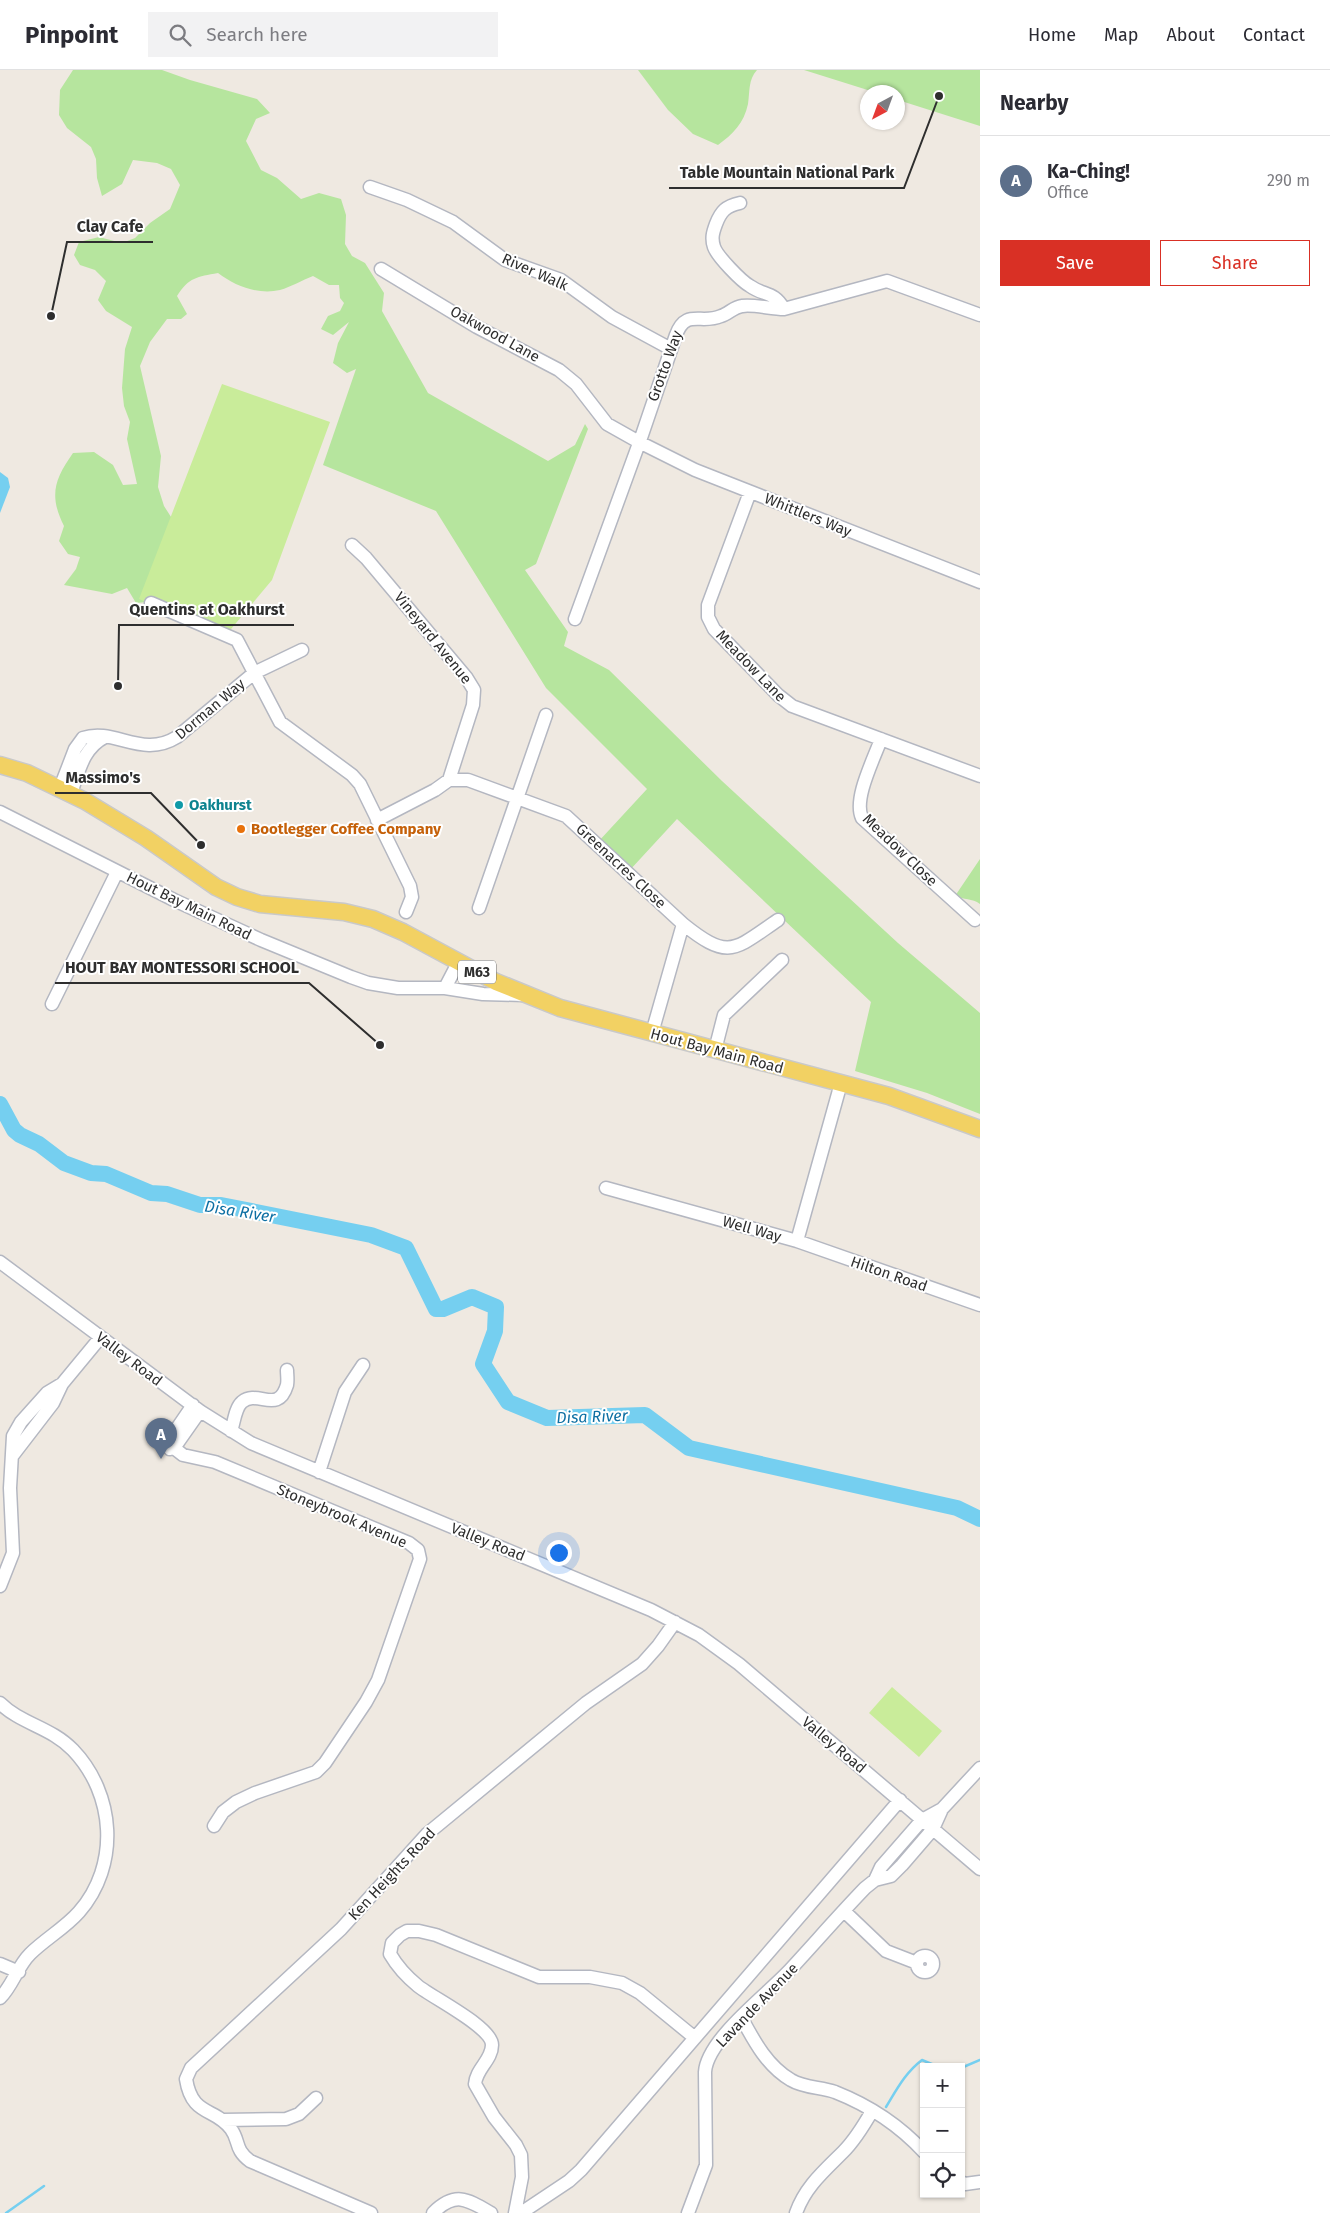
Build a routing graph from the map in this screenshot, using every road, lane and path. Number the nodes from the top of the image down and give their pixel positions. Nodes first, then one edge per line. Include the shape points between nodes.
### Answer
1 (370, 187) dead end
2 (740, 202) dead end
3 (381, 269) dead end
4 (784, 309) junction
5 (980, 315) edge
6 (671, 349) junction
7 (640, 439) junction
8 (750, 492) junction
9 (352, 545) dead end
10 (980, 582) edge
11 (151, 603) dead end
12 (575, 619) dead end
13 (302, 650) dead end
14 (254, 673) junction
15 (546, 715) dead end
16 (882, 739) junction
17 (0, 765) edge
18 (980, 776) edge
19 (449, 780) junction
20 (66, 790) junction
21 (518, 797) junction
22 (0, 812) edge
23 (377, 820) junction
24 (117, 872) junction
25 (479, 908) dead end
26 (406, 912) dead end
27 (778, 920) dead end
28 (975, 920) dead end
29 (683, 924) junction
30 (782, 960) dead end
31 (458, 963) junction
32 (445, 988) junction
33 (524, 995) junction
34 (52, 1004) dead end
35 (652, 1033) junction
36 (715, 1050) junction
37 (841, 1084) junction
38 (980, 1129) edge
39 (606, 1188) dead end
40 (798, 1242) junction
41 (0, 1262) edge
42 (980, 1305) edge
43 (100, 1338) junction
44 (363, 1365) dead end
45 (287, 1370) dead end
46 (197, 1408) junction
47 (231, 1431) junction
48 (319, 1472) junction
49 (2, 1577) edge
50 (675, 1622) junction
51 (0, 1703) edge
52 (980, 1768) edge
53 (900, 1800) junction
54 (942, 1809) junction
55 (922, 1820) junction
56 (214, 1826) dead end
57 (934, 1829) junction
58 (899, 1845) junction
59 (914, 1851) junction
60 (980, 1869) edge
61 (875, 1880) junction
62 (844, 1910) junction
63 (917, 1963) dead end
64 (0, 1964) edge
65 (19, 1972) junction
66 (0, 1998) edge
67 (741, 2017) junction
68 (695, 2038) junction
69 (316, 2098) dead end
70 (872, 2111) junction
71 (223, 2120) junction
72 (920, 2148) edge
73 (980, 2182) edge
74 (965, 2184) edge
75 (371, 2213) edge
76 (433, 2213) edge
77 (492, 2213) edge
78 (515, 2213) edge
79 (521, 2213) edge
80 (688, 2213) edge
81 (796, 2213) edge

1 - 6 street, River Walk via 453,222 505,260 567,283 612,317
2 - 4 street via 721,212 712,234 714,248 742,280 774,296
3 - 7 street, Oakwood Lane via 477,327 555,367 576,384 610,426
4 - 5 street, Grotto Way via 887,281
4 - 6 street, Grotto Way via 741,306 717,318 686,320 678,328
6 - 7 street, Grotto Way
7 - 8 street, Whittlers Way via 695,470
7 - 12 street, Grotto Way
8 - 10 street, Whittlers Way
8 - 16 street, Meadow Lane via 708,605 710,622 787,703
9 - 19 street, Vineyard Avenue via 398,595 474,690 473,705
11 - 14 street via 235,639
13 - 14 street, Dorman Way
14 - 20 street, Dorman Way via 172,741 153,747 105,737 86,752
14 - 23 street via 280,722 356,780
15 - 21 street
16 - 18 street, Meadow Lane
16 - 28 street, Meadow Close via 860,798 862,818
17 - 20 main road, Hout Bay Main Road / M63
19 - 21 street, Greenacres Close via 468,780
19 - 23 street
20 - 31 main road, Hout Bay Main Road / M63 via 232,895 260,904 344,912 373,919
21 - 25 street
21 - 29 street, Greenacres Close via 569,818
22 - 24 street, Hout Bay Main Road
23 - 26 street via 410,886 412,897
24 - 32 street, Hout Bay Main Road via 261,940 368,983 410,989
24 - 34 street
27 - 29 street, Greenacres Close via 743,945 730,948 709,943
29 - 35 street
30 - 36 street via 724,1015
31 - 32 street
31 - 33 main road, Hout Bay Main Road / M63
32 - 33 street, Hout Bay Main Road via 483,994
33 - 35 main road, Hout Bay Main Road / M63
35 - 36 main road, Hout Bay Main Road / M63
36 - 37 main road, Hout Bay Main Road / M63
37 - 38 main road, Hout Bay Main Road / M63 via 898,1099
37 - 40 street, Well Way
39 - 40 street, Well Way
40 - 42 street, Hilton Road
41 - 43 street, Valley Road
43 - 46 street, Valley Road
43 - 49 street via 63,1382 53,1403 13,1455 10,1488 14,1548 12,1560
44 - 48 street via 345,1392
45 - 47 street via 288,1384 280,1399 243,1402
46 - 47 street, Valley Road
46 - 56 street, Stoneybrook Avenue via 174,1448 183,1455 225,1466 409,1543 418,1550 420,1559 378,1680 325,1763 316,1772 236,1802 222,1812
47 - 48 street, Valley Road via 261,1448
48 - 50 street, Valley Road
50 - 53 street, Valley Road via 739,1664
50 - 71 street, Ken Heights Road via 638,1668 580,1708 427,1834 335,1935 190,2068 186,2079 189,2090 200,2107
51 - 65 street via 16,1715 52,1732 72,1749 94,1777 107,1820 106,1856 94,1889 78,1913 29,1955
52 - 54 street
53 - 55 street, Valley Road
53 - 68 street
54 - 55 street, Lavande Avenue
54 - 57 street
55 - 57 street, Valley Road
55 - 58 street, Lavande Avenue
57 - 59 street, Lavande Avenue
57 - 60 street, Valley Road
58 - 59 street
58 - 61 street, Lavande Avenue via 880,1867
59 - 61 street, Lavande Avenue via 891,1876
61 - 62 street, Lavande Avenue
62 - 63 street via 886,1951
62 - 67 street, Lavande Avenue via 785,1976
64 - 65 street
65 - 66 street
67 - 70 street via 764,2056 790,2079 837,2093
67 - 80 street, Lavande Avenue via 712,2052 706,2065 706,2165
68 - 78 street via 640,1993 622,1983 590,1978 539,1977 450,1940 419,1931 407,1931 397,1938 390,1947 390,1954 405,1973 432,1996 485,2031 492,2040 491,2051 475,2084 521,2155 522,2177
68 - 79 street via 581,2170
69 - 71 street via 299,2114 286,2119
70 - 72 street via 903,2130
70 - 81 street via 851,2143 816,2178
71 - 75 street via 237,2147 250,2161
73 - 74 street
76 - 77 street via 445,2201 455,2199 470,2202

